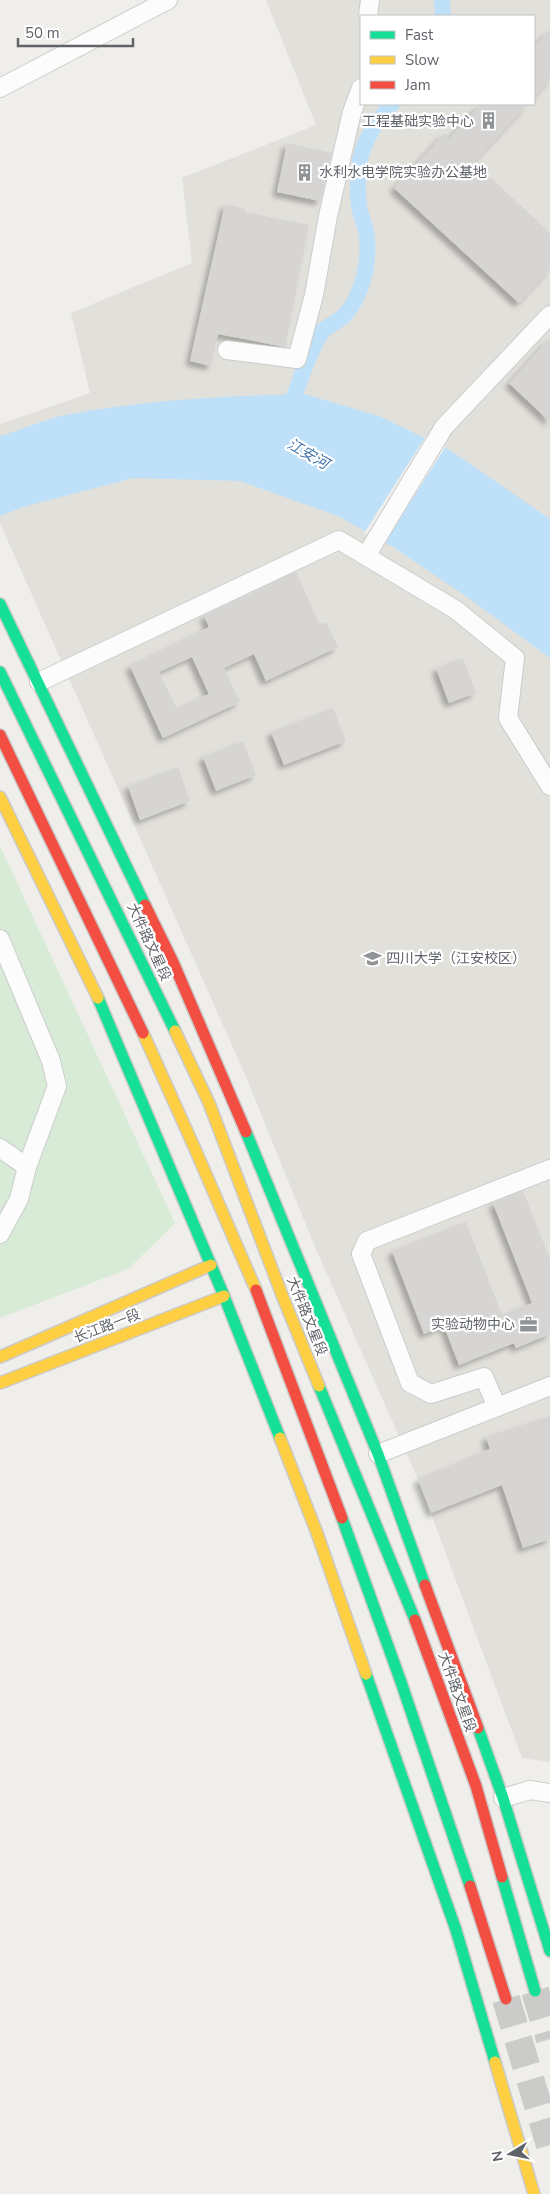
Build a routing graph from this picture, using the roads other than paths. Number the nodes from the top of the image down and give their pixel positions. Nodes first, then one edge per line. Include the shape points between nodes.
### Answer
1 (168, 0) edge
2 (370, 0) edge
3 (368, 15) edge
4 (0, 88) edge
5 (360, 91) edge
6 (550, 315) edge
7 (227, 350) dead end
8 (366, 556) junction
9 (0, 604) edge
10 (0, 672) edge
11 (39, 682) junction
12 (0, 735) edge
13 (550, 786) edge
14 (0, 797) edge
15 (0, 939) edge
16 (0, 1148) edge
17 (27, 1167) junction
18 (550, 1168) edge
19 (0, 1234) edge
20 (211, 1265) junction
21 (224, 1296) junction
22 (0, 1357) edge
23 (0, 1383) edge
24 (550, 1386) edge
25 (497, 1407) junction
26 (378, 1454) junction
27 (550, 1793) edge
28 (503, 1798) junction
29 (550, 1951) edge
30 (535, 1990) tunnel mouth
31 (506, 1999) tunnel mouth
32 (534, 2194) edge

1 - 4 street
2 - 3 street
5 - 7 street via 352,112 314,295 297,359
6 - 8 street via 444,427
8 - 11 street via 338,540
8 - 13 street via 456,610 515,658 508,718
9 - 11 street
10 - 30 street, 大件路文星段 via 209,1103 282,1295 414,1616 476,1786
11 - 26 street via 173,962 273,1194
12 - 31 street via 81,898 255,1289 382,1626
14 - 20 street via 106,1013
15 - 17 street via 51,1061 57,1086
16 - 17 street
17 - 19 street via 18,1199
18 - 25 street via 367,1241 361,1254 410,1383 431,1394 484,1377
20 - 21 street
20 - 22 street, 长江路一段
21 - 23 street, 长江路一段
21 - 32 street via 317,1533 456,1930
24 - 25 street
25 - 26 street
26 - 28 street
27 - 28 street via 530,1790
28 - 29 street

